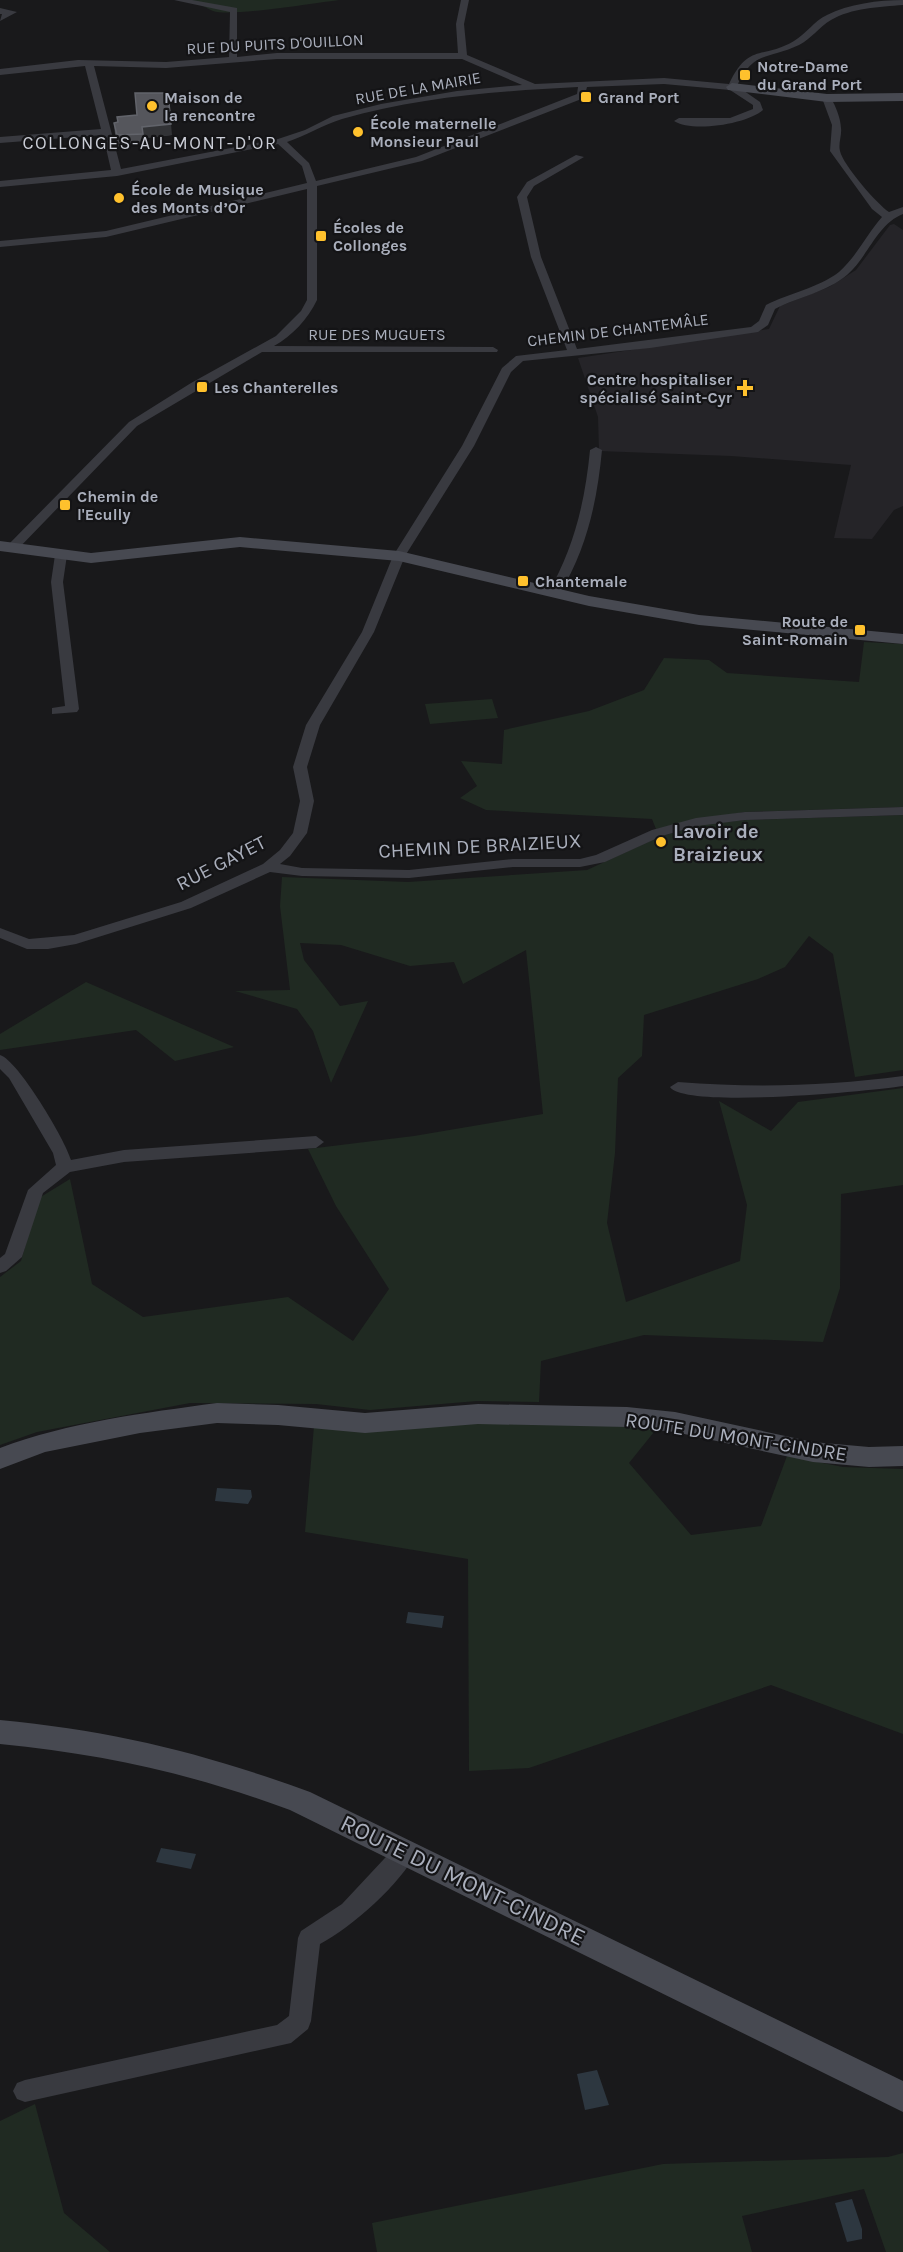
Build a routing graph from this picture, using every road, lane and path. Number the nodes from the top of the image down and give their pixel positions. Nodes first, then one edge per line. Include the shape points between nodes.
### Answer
1 (178, 0) edge
2 (465, 0) edge
3 (885, 2) edge
4 (903, 2) edge
5 (0, 11) edge
6 (0, 18) edge
7 (463, 56) junction
8 (233, 60) junction
9 (89, 63) junction
10 (0, 72) edge
11 (583, 86) junction
12 (535, 87) junction
13 (732, 87) junction
14 (903, 97) edge
15 (827, 98) junction
16 (563, 104) junction
17 (679, 121) dead end
18 (105, 132) junction
19 (0, 140) edge
20 (280, 141) junction
21 (579, 157) dead end
22 (117, 173) junction
23 (312, 183) junction
24 (0, 184) edge
25 (903, 210) edge
26 (888, 216) junction
27 (0, 244) edge
28 (260, 349) junction
29 (493, 350) dead end
30 (574, 354) junction
31 (596, 450) dead end
32 (6, 547) edge
33 (62, 555) junction
34 (399, 556) junction
35 (554, 593) junction
36 (903, 639) edge
37 (57, 711) dead end
38 (903, 811) edge
39 (268, 867) junction
40 (0, 933) edge
41 (0, 1060) edge
42 (903, 1081) edge
43 (678, 1087) dead end
44 (316, 1142) dead end
45 (65, 1167) junction
46 (0, 1267) edge
47 (903, 1456) edge
48 (0, 1459) edge
49 (0, 1732) edge
50 (406, 1851) junction
51 (25, 2091) dead end
52 (903, 2097) edge

1 - 8 street via 234,10
2 - 7 street via 460,24
3 - 4 street
3 - 13 street via 842,12 819,23 797,43 751,59 742,66
5 - 6 street via 13,12
7 - 8 street, RUE DU PUITS D'OUILLON via 342,55
7 - 12 street
8 - 9 street, RUE DU PUITS D'OUILLON via 166,65
9 - 10 street, RUE DU PUITS D'OUILLON
9 - 18 street
11 - 12 street, RUE DE LA MAIRIE
11 - 13 street, RUE DE LA MAIRIE via 664,81
11 - 16 street via 581,96
12 - 16 street
12 - 20 street, RUE DE LA MAIRIE via 457,94 381,107 336,118
13 - 15 street
13 - 17 street via 751,98 758,110 724,123
14 - 15 street
15 - 26 street via 837,125 835,151 875,207
16 - 23 street via 443,152
18 - 19 street
18 - 22 street
20 - 22 street, RUE DE LA MAIRIE
20 - 23 street via 306,165
21 - 30 street via 530,184 522,197 536,257
22 - 24 street, RUE DE LA MAIRIE
23 - 27 street via 106,234
23 - 28 street via 312,300 294,327
25 - 26 street, CHEMIN DE CHANTEMÂLE
26 - 30 street, CHEMIN DE CHANTEMÂLE via 842,274 770,307 764,323 754,330
28 - 29 street, RUE DES MUGUETS
28 - 32 street via 133,424
30 - 34 street, CHEMIN DE CHANTEMÂLE via 520,358 506,370 468,446
31 - 35 street via 589,515
32 - 33 street
33 - 34 street via 90,558 240,542
33 - 37 street via 57,582 72,709
34 - 35 street
34 - 39 street, RUE GAYET via 368,632 314,725 300,767 307,801 300,833
35 - 36 street via 699,620
38 - 39 street, CHEMIN DE BRAIZIEUX via 745,816 696,822 580,863 513,863 409,874 302,872
39 - 40 street, RUE GAYET via 186,905 76,939 27,944
41 - 45 street via 15,1075 61,1153
42 - 43 street via 804,1093
44 - 45 street via 124,1156
45 - 46 street via 36,1190 13,1257
47 - 48 street, ROUTE DU MONT-CINDRE via 813,1452 675,1422 627,1417 478,1414 365,1423 217,1413 140,1423 41,1443
49 - 50 street, ROUTE DU MONT-CINDRE via 97,1743 225,1773 300,1801
50 - 51 street via 360,1904 309,1938 300,2021 283,2035
50 - 52 street, ROUTE DU MONT-CINDRE

